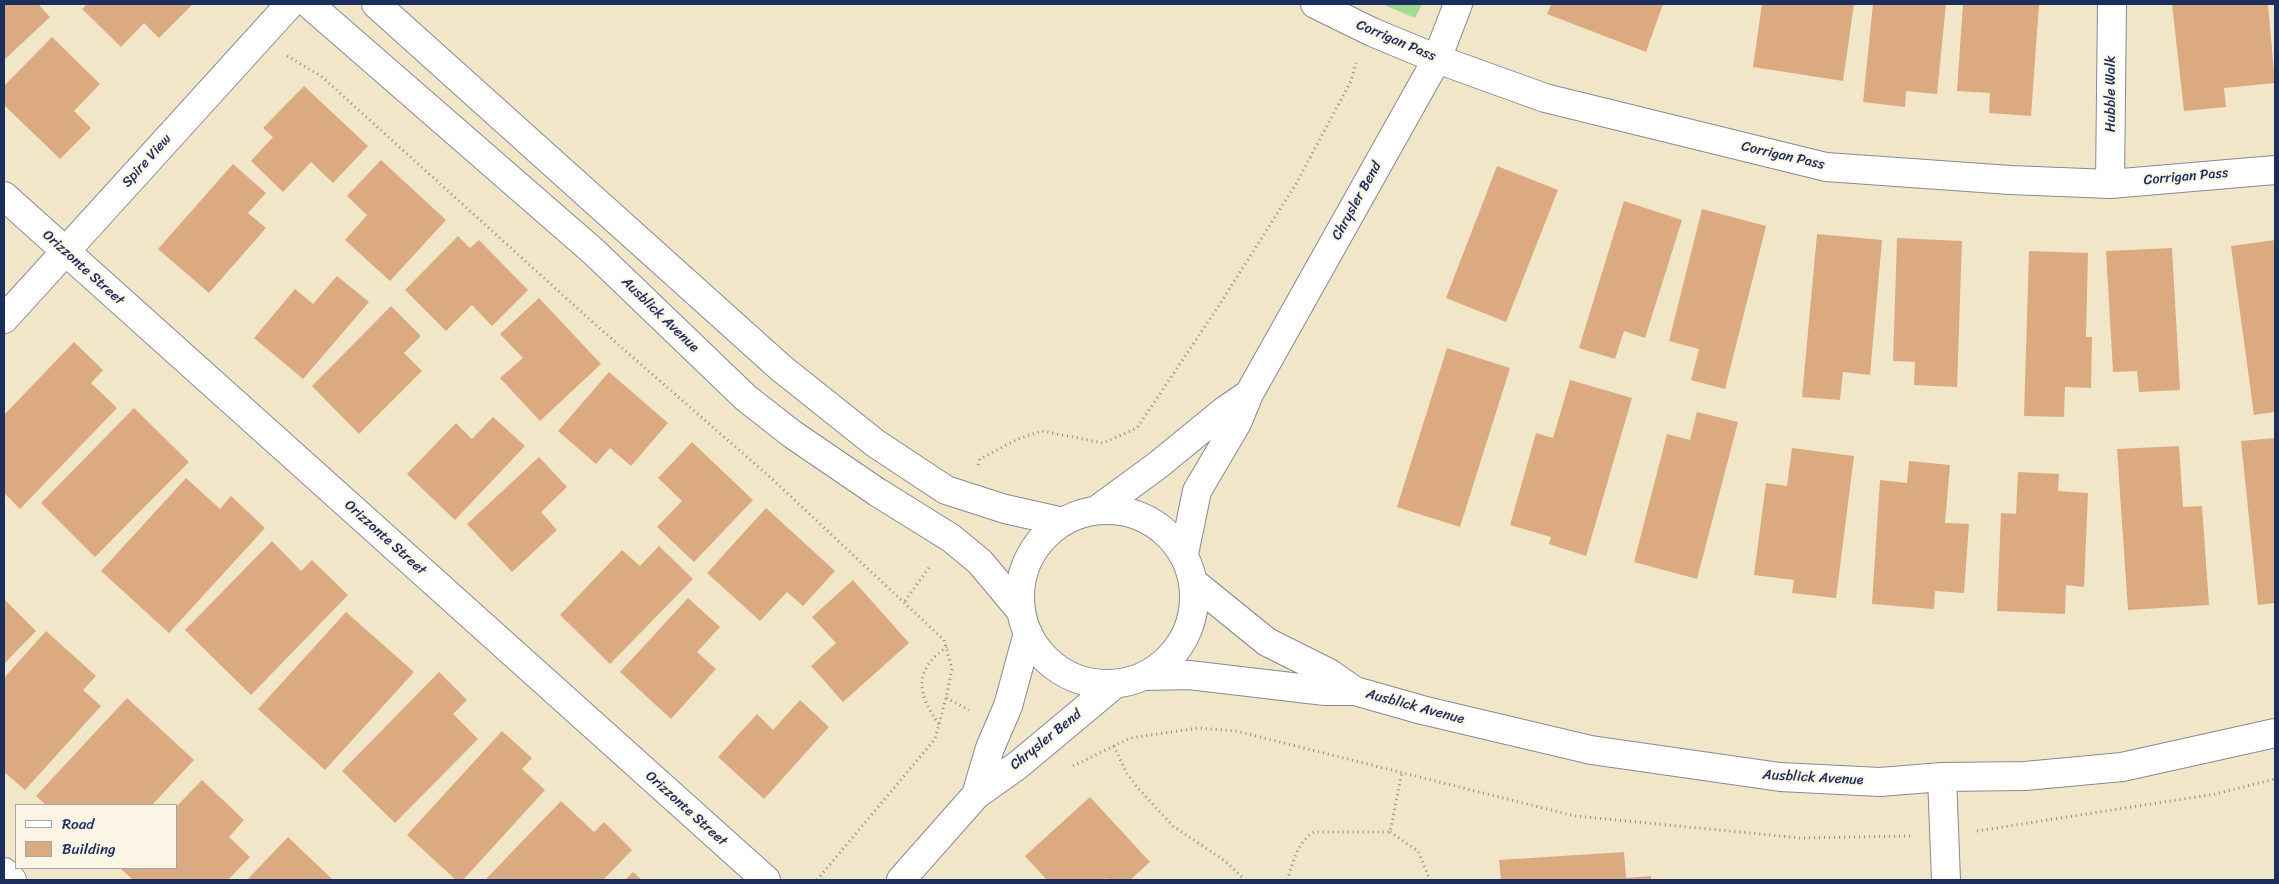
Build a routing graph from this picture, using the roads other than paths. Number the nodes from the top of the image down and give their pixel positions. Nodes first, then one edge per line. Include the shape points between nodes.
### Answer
1 (290, 4) edge
2 (308, 4) edge
3 (376, 4) edge
4 (1315, 4) edge
5 (1458, 4) edge
6 (2112, 4) edge
7 (1437, 59) junction
8 (2275, 170) edge
9 (2110, 184) junction
10 (4, 196) edge
11 (65, 251) junction
12 (4, 319) edge
13 (1249, 394) junction
14 (1098, 509) junction
15 (1063, 522) junction
16 (1184, 554) junction
17 (1193, 582) junction
18 (1024, 622) junction
19 (1145, 676) junction
20 (1115, 684) junction
21 (1355, 691) junction
22 (2275, 733) edge
23 (1942, 777) junction
24 (976, 795) junction
25 (4, 872) edge
26 (12, 880) edge
27 (766, 880) edge
28 (901, 880) edge
29 (1946, 880) edge

1 - 11 street, Spire View
2 - 18 street, Ausblick Avenue via 594,252 746,398 792,434 951,538 980,562
3 - 15 street via 781,368 875,443 946,490 1005,509
4 - 7 street, Corrigan Pass
5 - 7 street, Chrysler Bend
6 - 9 street, Hubble Walk
7 - 9 street, Corrigan Pass via 1544,98 1826,167
7 - 13 street, Chrysler Bend
8 - 9 street, Corrigan Pass
10 - 11 street, Orizzonte Street
11 - 12 street, Spire View
11 - 27 street, Orizzonte Street
13 - 14 street, Chrysler Bend
13 - 16 street, Chrysler Bend via 1237,423 1197,491
14 - 15 street
14 - 16 street via 1124,510 1147,519 1168,534
15 - 18 street via 1047,532 1029,555 1020,582
16 - 17 street
17 - 19 street via 1194,605 1190,627 1169,658
17 - 21 street, Ausblick Avenue via 1267,642 1328,673
18 - 20 street via 1042,656 1063,673 1088,683
18 - 24 street, Chrysler Bend via 1008,706 990,748
19 - 20 street
19 - 21 street, Ausblick Avenue via 1189,675 1325,691
20 - 24 street, Chrysler Bend
21 - 23 street, Ausblick Avenue via 1591,750 1685,765 1780,777 1880,782
22 - 23 street, Ausblick Avenue via 2122,767 2025,776
23 - 29 street
24 - 28 street, Chrysler Bend
25 - 26 street

